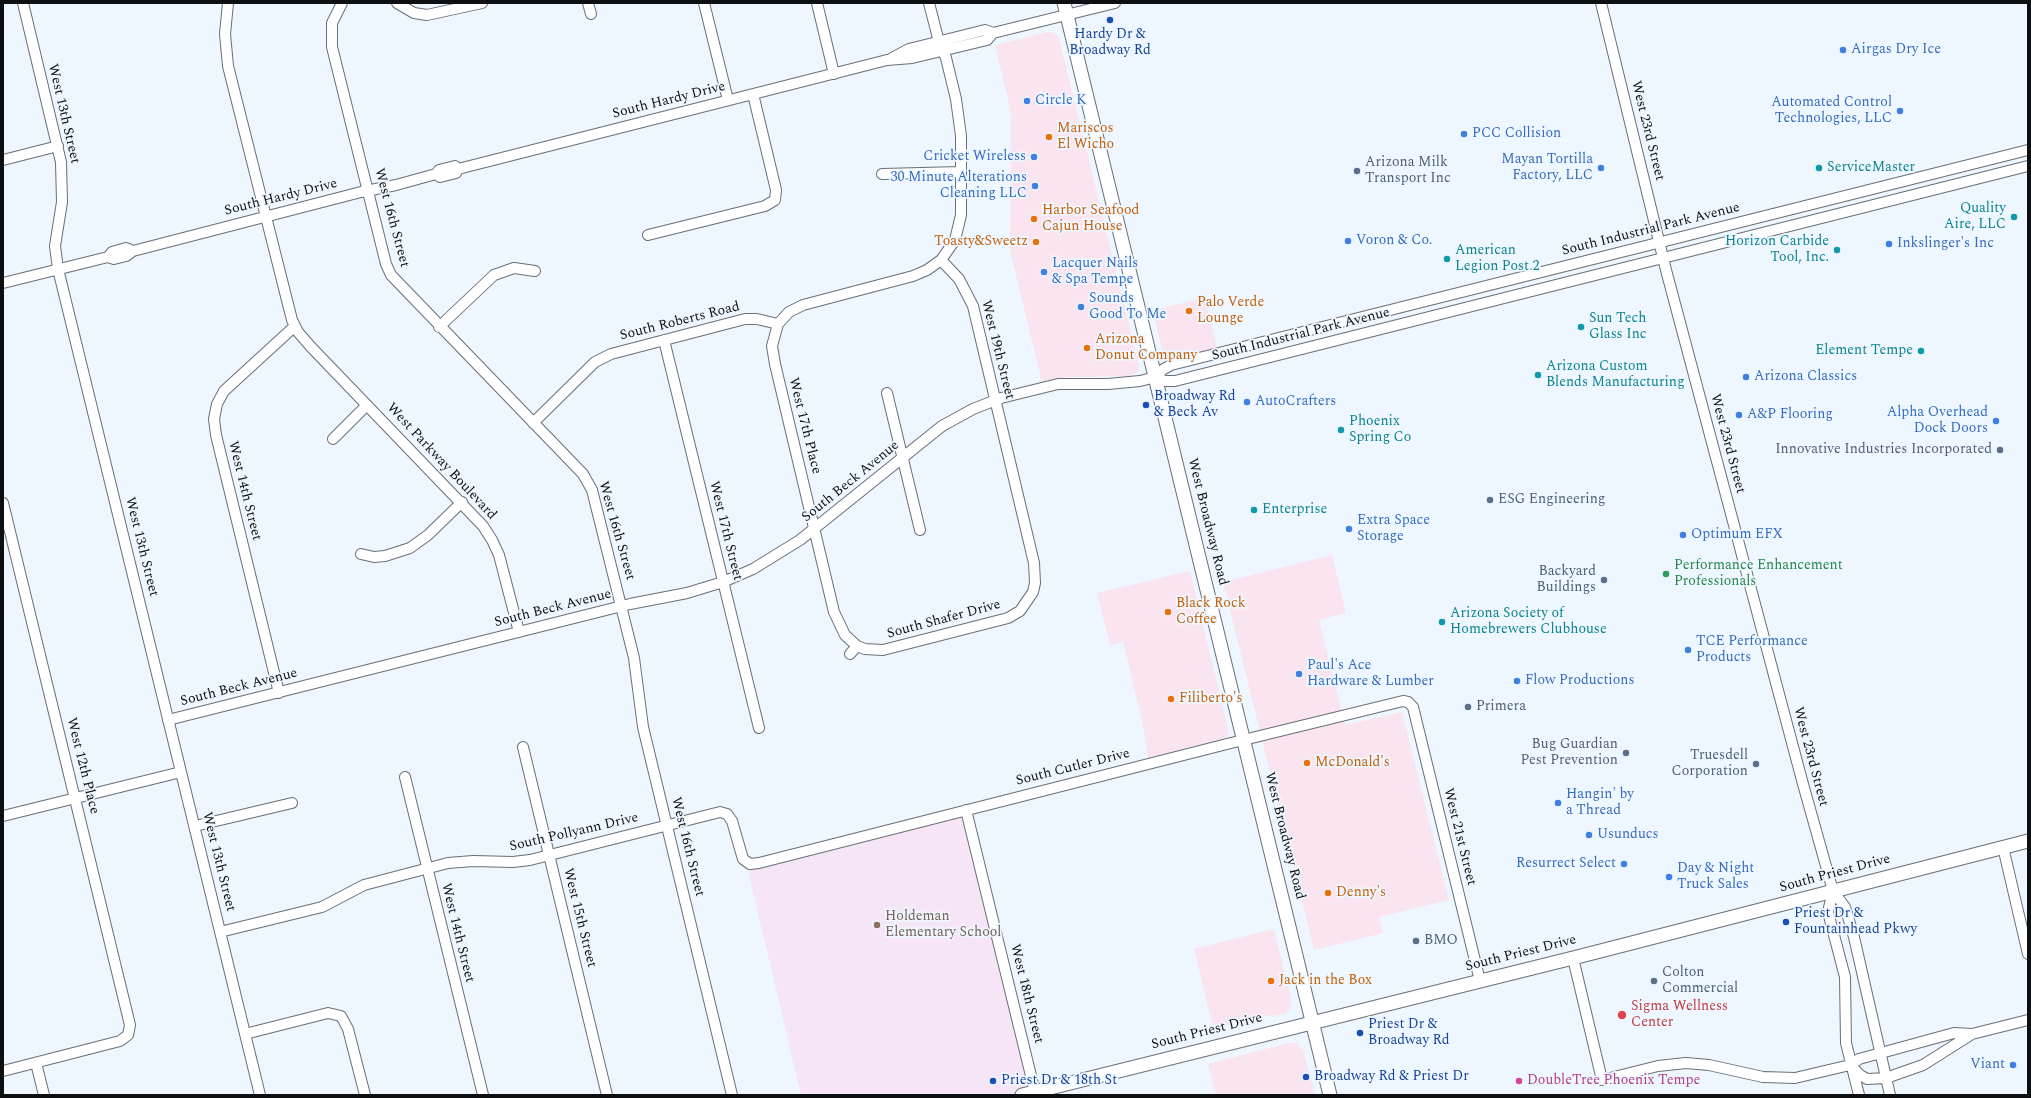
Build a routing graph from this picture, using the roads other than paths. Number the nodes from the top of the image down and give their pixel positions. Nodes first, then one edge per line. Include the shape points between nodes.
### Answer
1 (23, 3) edge
2 (228, 3) edge
3 (342, 3) edge
4 (396, 3) edge
5 (482, 3) edge
6 (588, 3) edge
7 (704, 3) edge
8 (817, 3) edge
9 (930, 3) edge
10 (1115, 3) edge
11 (1601, 3) edge
12 (1065, 9) edge
13 (591, 14) dead end
14 (941, 46) junction
15 (834, 74) junction
16 (753, 94) junction
17 (728, 100) junction
18 (58, 146) junction
19 (2028, 150) edge
20 (3, 160) edge
21 (2028, 166) edge
22 (961, 172) junction
23 (882, 174) dead end
24 (368, 191) junction
25 (265, 217) junction
26 (648, 235) dead end
27 (1660, 242) junction
28 (1664, 258) junction
29 (941, 260) junction
30 (58, 269) junction
31 (535, 271) dead end
32 (3, 283) edge
33 (778, 324) junction
34 (295, 326) junction
35 (440, 327) junction
36 (664, 340) junction
37 (1156, 377) junction
38 (887, 393) dead end
39 (995, 400) junction
40 (367, 405) junction
41 (533, 423) junction
42 (333, 439) dead end
43 (903, 458) junction
44 (462, 502) junction
45 (3, 503) edge
46 (815, 530) junction
47 (920, 530) dead end
48 (361, 554) dead end
49 (723, 582) junction
50 (622, 606) junction
51 (1014, 615) joint
52 (519, 632) junction
53 (857, 646) junction
54 (850, 654) dead end
55 (279, 693) junction
56 (1408, 702) joint
57 (168, 720) junction
58 (758, 728) dead end
59 (1244, 740) junction
60 (523, 747) dead end
61 (181, 772) junction
62 (405, 777) dead end
63 (75, 799) junction
64 (292, 803) dead end
65 (966, 810) junction
66 (727, 814) joint
67 (3, 816) edge
68 (195, 826) junction
69 (667, 826) junction
70 (2028, 841) edge
71 (2003, 847) junction
72 (549, 855) junction
73 (427, 868) junction
74 (1833, 891) junction
75 (220, 932) junction
76 (2028, 954) edge
77 (1573, 958) junction
78 (1480, 980) junction
79 (2028, 1020) edge
80 (1313, 1022) junction
81 (245, 1034) junction
82 (1972, 1034) junction
83 (1880, 1053) junction
84 (36, 1063) junction
85 (1850, 1065) junction
86 (3, 1071) edge
87 (1886, 1078) junction
88 (1035, 1092) junction
89 (44, 1095) edge
90 (260, 1095) edge
91 (365, 1095) edge
92 (483, 1095) edge
93 (607, 1095) edge
94 (732, 1095) edge
95 (1022, 1095) edge
96 (1330, 1095) edge
97 (1859, 1095) edge
98 (1890, 1095) edge

1 - 18 street, West 13th Street
2 - 25 street, West Parkway Boulevard via 225,34 228,66
3 - 24 street, West 16th Street via 332,23 331,40
4 - 5 street via 427,15
6 - 13 street
7 - 17 street
8 - 15 street
9 - 14 street
10 - 12 street, South Hardy Drive
11 - 27 street, West 23rd Street
12 - 14 street, South Hardy Drive via 993,33 985,30
12 - 37 main road, West Broadway Road
14 - 15 street, South Hardy Drive via 909,49 887,60
14 - 22 street via 959,118
15 - 16 street, South Hardy Drive
16 - 17 street, South Hardy Drive
16 - 26 street via 776,190 775,200 765,206
17 - 24 street, South Hardy Drive via 458,169 456,173 440,177 436,174
18 - 20 street
18 - 30 street, West 13th Street via 62,180 62,202 55,246
19 - 27 street, South Industrial Park Avenue
21 - 28 street, South Industrial Park Avenue
22 - 23 street
22 - 29 street via 959,228
24 - 25 street, South Hardy Drive
24 - 35 street, West 16th Street via 391,275
25 - 30 street, South Hardy Drive via 133,250 126,256 114,259 108,257
25 - 34 street, West Parkway Boulevard
27 - 28 street, West 23rd Street
27 - 37 street, South Industrial Park Avenue via 1171,365
28 - 37 street, South Industrial Park Avenue via 1175,381 1165,381
28 - 74 street, West 23rd Street
29 - 33 street via 913,276 803,304 789,312
29 - 39 street, West 19th Street via 959,279 970,299
30 - 32 street, South Hardy Drive
30 - 57 street, West 13th Street
31 - 35 street via 514,268 494,275
33 - 36 street, South Roberts Road via 745,319
33 - 46 street, West 17th Place via 773,338 773,355
34 - 40 street, West Parkway Boulevard via 311,347
34 - 55 street, West 14th Street via 224,391 217,404 214,419
35 - 41 street, West 16th Street
36 - 41 street, South Roberts Road via 600,359
36 - 49 street, West 17th Street
37 - 39 street, South Beck Avenue via 1108,384 1058,384
37 - 59 main road, West Broadway Road
38 - 43 street
39 - 43 street, South Beck Avenue via 954,419
39 - 51 street, West 19th Street via 1034,563 1036,583 1034,602
40 - 42 street, West Parkway Boulevard
40 - 44 street, West Parkway Boulevard
41 - 50 street, West 16th Street via 583,474 590,485
43 - 46 street, South Beck Avenue
43 - 47 street
44 - 48 street via 428,535 410,548 385,556
44 - 52 street, West Parkway Boulevard via 483,526 496,548
45 - 63 street, West 12th Place
46 - 49 street, South Beck Avenue via 770,560
46 - 53 street, West 17th Place via 837,619 845,635
49 - 50 street, South Beck Avenue via 674,596
49 - 58 street, West 17th Street
50 - 52 street, South Beck Avenue
50 - 69 street, West 16th Street via 635,663 642,720
51 - 53 street, South Shafer Drive via 892,648 874,650
52 - 55 street, South Beck Avenue
53 - 54 street
55 - 57 street, South Beck Avenue
56 - 59 street, South Cutler Drive via 1403,701
56 - 78 street, West 21st Street via 1413,707
57 - 61 street, West 13th Street
59 - 65 street, South Cutler Drive
59 - 80 main road, West Broadway Road
60 - 72 street, West 15th Street
61 - 63 street
61 - 68 street, West 13th Street
62 - 73 street, West 14th Street
63 - 67 street
63 - 84 street, West 12th Place via 130,1031 116,1043
64 - 68 street
65 - 66 street, South Cutler Drive via 760,863 746,862 741,855 732,821
65 - 88 street, West 18th Street
66 - 69 street, South Pollyann Drive via 716,813
68 - 75 street, West 13th Street
69 - 72 street, South Pollyann Drive
69 - 94 street, West 16th Street
70 - 71 main road, South Priest Drive
71 - 74 main road, South Priest Drive
71 - 76 street
72 - 73 street, South Pollyann Drive via 513,862 456,862
72 - 93 street, West 15th Street
73 - 75 street, South Pollyann Drive via 364,885 322,906
73 - 92 street, West 14th Street
74 - 77 main road, South Priest Drive
74 - 83 street via 1845,907 1850,923
74 - 85 street via 1828,912 1845,977 1846,1043
75 - 81 street, West 13th Street
77 - 78 main road, South Priest Drive
77 - 85 street via 1602,1080 1678,1063 1709,1064 1779,1078 1803,1077
78 - 80 main road, South Priest Drive
79 - 82 street
80 - 88 main road, South Priest Drive
80 - 96 main road, West Broadway Road
81 - 90 street, West 13th Street
81 - 91 street via 328,1013 341,1016 348,1029
82 - 83 street via 1954,1033
82 - 87 street via 1922,1065
83 - 85 street
83 - 87 street
84 - 86 street
84 - 89 street
85 - 87 street via 1863,1078
85 - 97 street
87 - 98 street
88 - 95 main road, South Priest Drive

